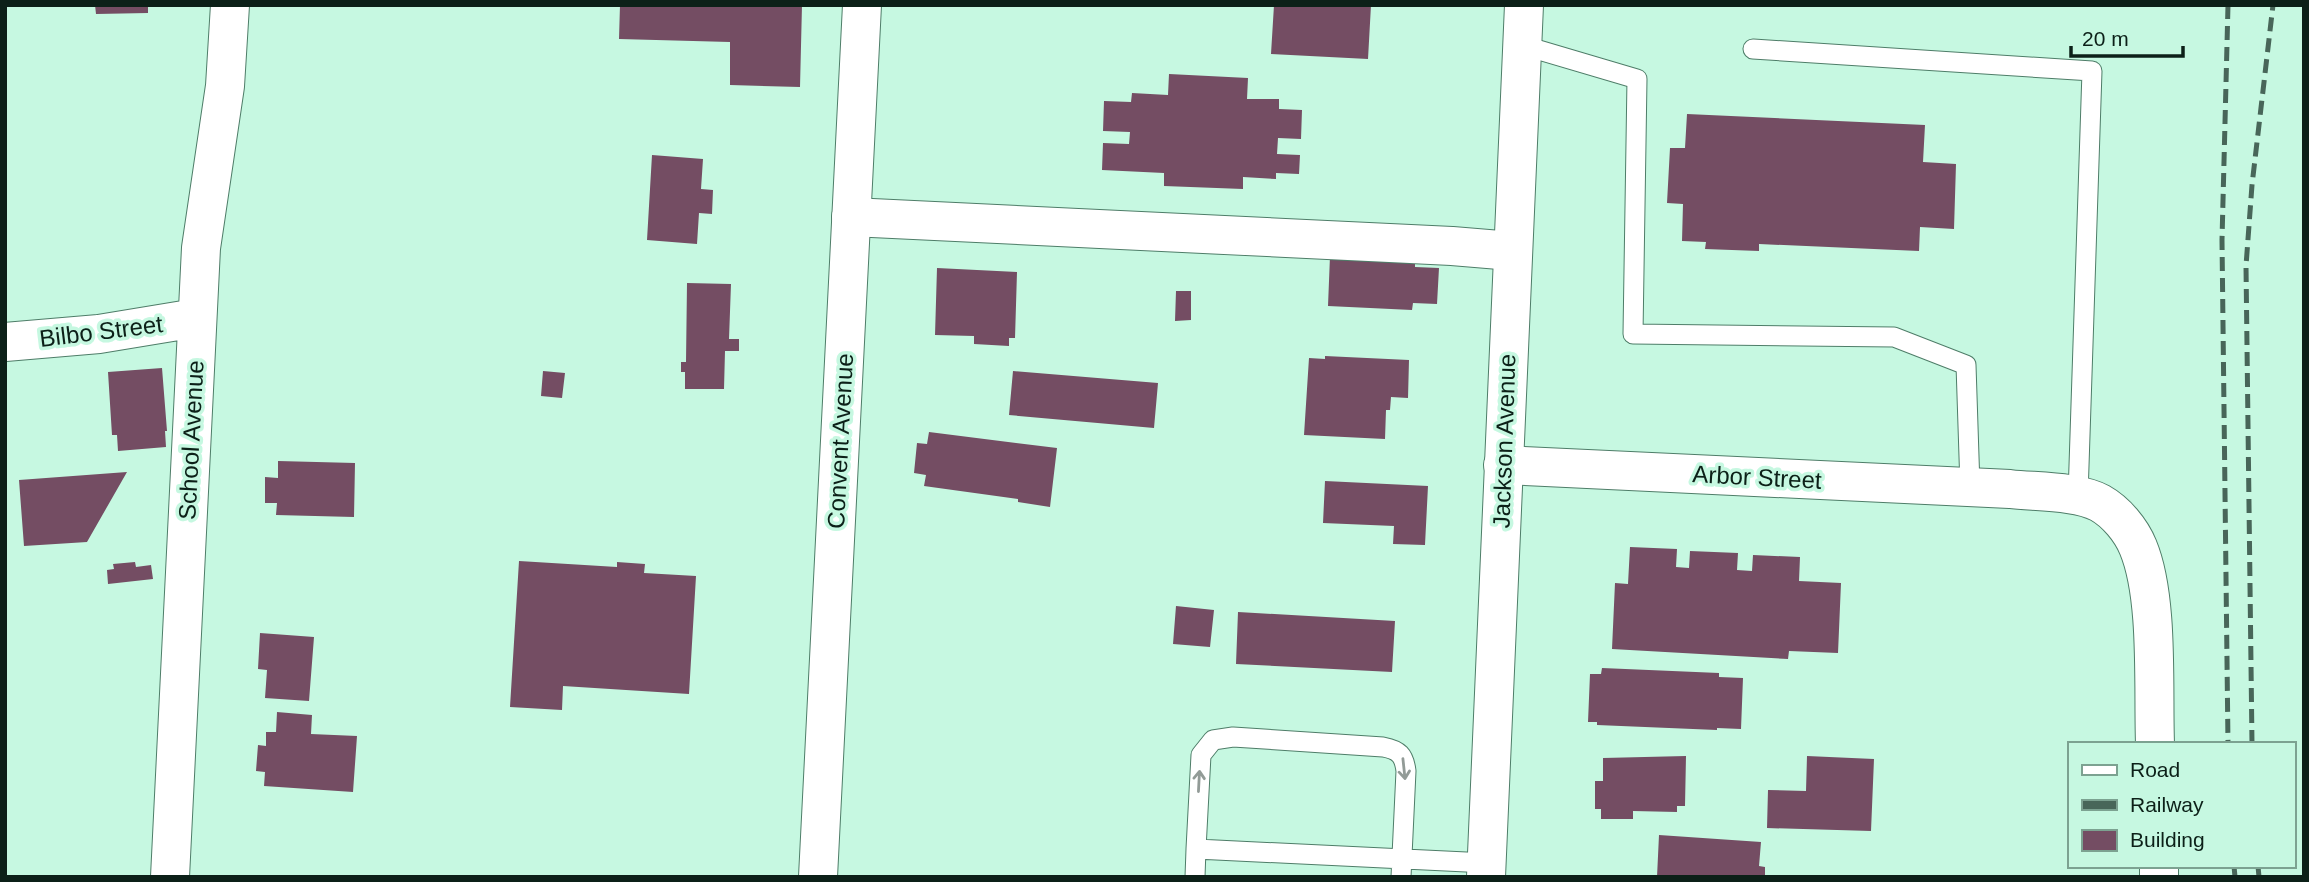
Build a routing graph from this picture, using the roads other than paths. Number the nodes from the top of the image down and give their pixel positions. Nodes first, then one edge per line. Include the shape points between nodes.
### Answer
1 (230, 5) edge
2 (862, 5) edge
3 (1524, 5) edge
4 (1522, 45) junction
5 (1754, 49) dead end
6 (850, 217) junction
7 (1512, 251) junction
8 (197, 318) junction
9 (5, 342) edge
10 (1503, 465) junction
11 (1970, 487) junction
12 (2078, 496) junction
13 (2155, 742) edge
14 (1196, 849) junction
15 (1402, 867) edge
16 (1487, 870) edge
17 (170, 877) edge
18 (818, 877) edge
19 (1195, 877) edge

1 - 8 street, School Avenue via 225,86 201,248
2 - 6 street, Convent Avenue
3 - 4 street, Jackson Avenue
4 - 7 street, Jackson Avenue
4 - 11 lane via 1637,79 1633,334 1894,337 1966,365
5 - 12 lane via 2092,71
6 - 7 street
6 - 18 street, Convent Avenue
7 - 10 street, Jackson Avenue
8 - 9 street, Bilbo Street via 99,334
8 - 17 street, School Avenue
10 - 11 street, Arbor Street
10 - 16 street, Jackson Avenue
11 - 12 street, Arbor Street
12 - 13 street, Arbor Street via 2100,502 2121,520 2138,546 2148,583
14 - 15 lane
14 -> 15 lane via 1201,755 1213,740 1233,737 1396,749 1406,771
14 - 19 lane
15 - 16 lane

